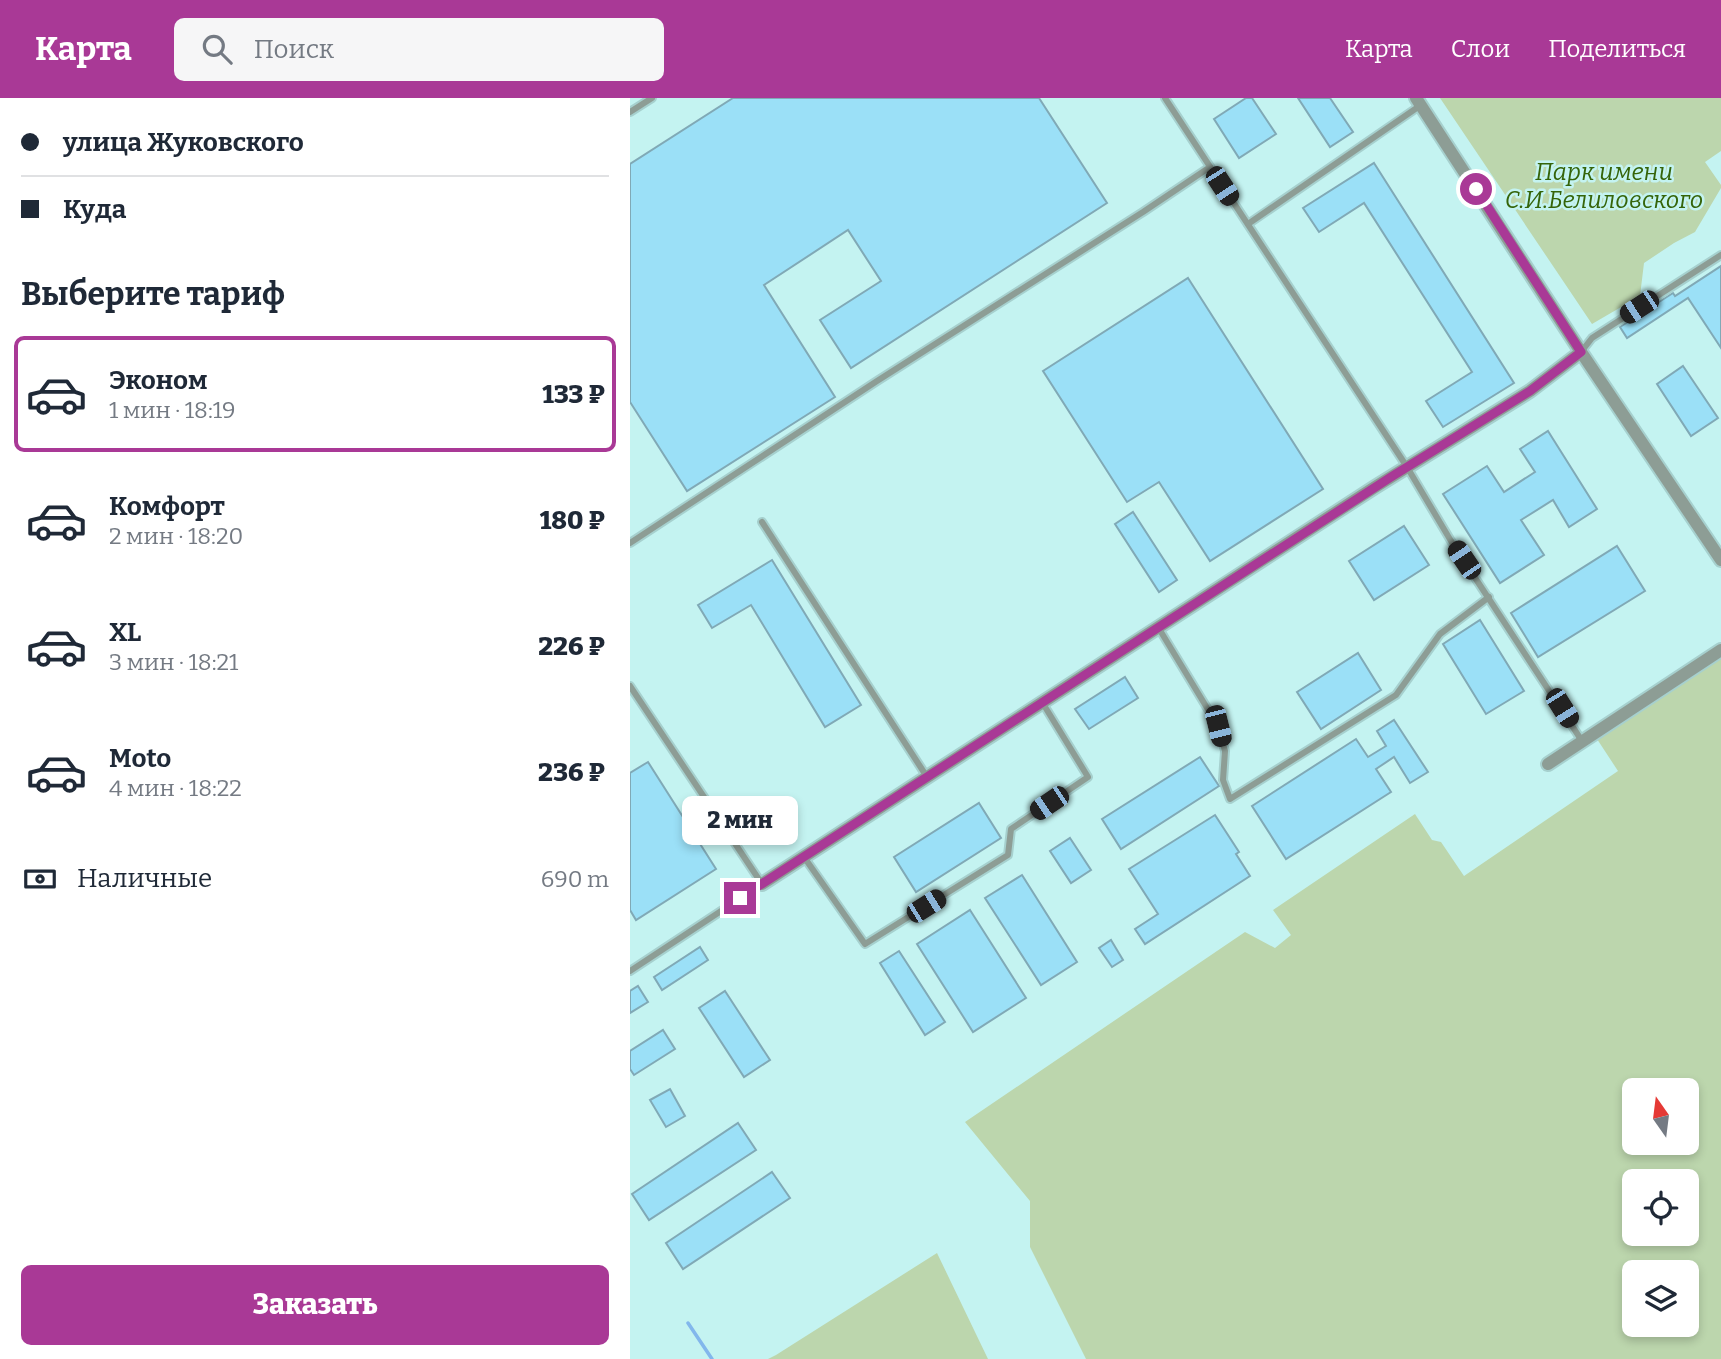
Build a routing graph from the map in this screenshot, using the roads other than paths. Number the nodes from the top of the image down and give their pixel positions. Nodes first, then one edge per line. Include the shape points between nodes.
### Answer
1 (652, 98) edge
2 (1165, 98) edge
3 (1419, 102) edge
4 (630, 112) edge
5 (1210, 167) junction
6 (1248, 224) junction
7 (1721, 255) edge
8 (1581, 352) junction
9 (1407, 467) junction
10 (762, 522) dead end
11 (630, 543) edge
12 (1721, 560) edge
13 (1489, 597) junction
14 (1158, 628) junction
15 (1721, 650) edge
16 (630, 687) edge
17 (1042, 702) junction
18 (1582, 741) junction
19 (1548, 764) dead end
20 (928, 777) junction
21 (804, 857) junction
22 (762, 884) junction
23 (630, 971) edge

1 - 4 lane
2 - 5 lane
3 - 6 lane
3 - 8 street
5 - 6 lane
5 - 11 lane
6 - 9 lane
7 - 8 lane via 1592,338
8 - 9 street via 1530,391
8 - 12 street
9 - 13 lane
9 - 14 street
10 - 20 lane
13 - 14 lane via 1440,634 1396,695 1230,799 1223,780 1225,751 1218,726
13 - 18 lane
14 - 17 street
15 - 18 street
16 - 22 lane
17 - 20 street
17 - 21 lane via 1088,777 1011,829 1009,855 865,944
18 - 19 street
20 - 21 street
21 - 22 street
22 - 23 lane

